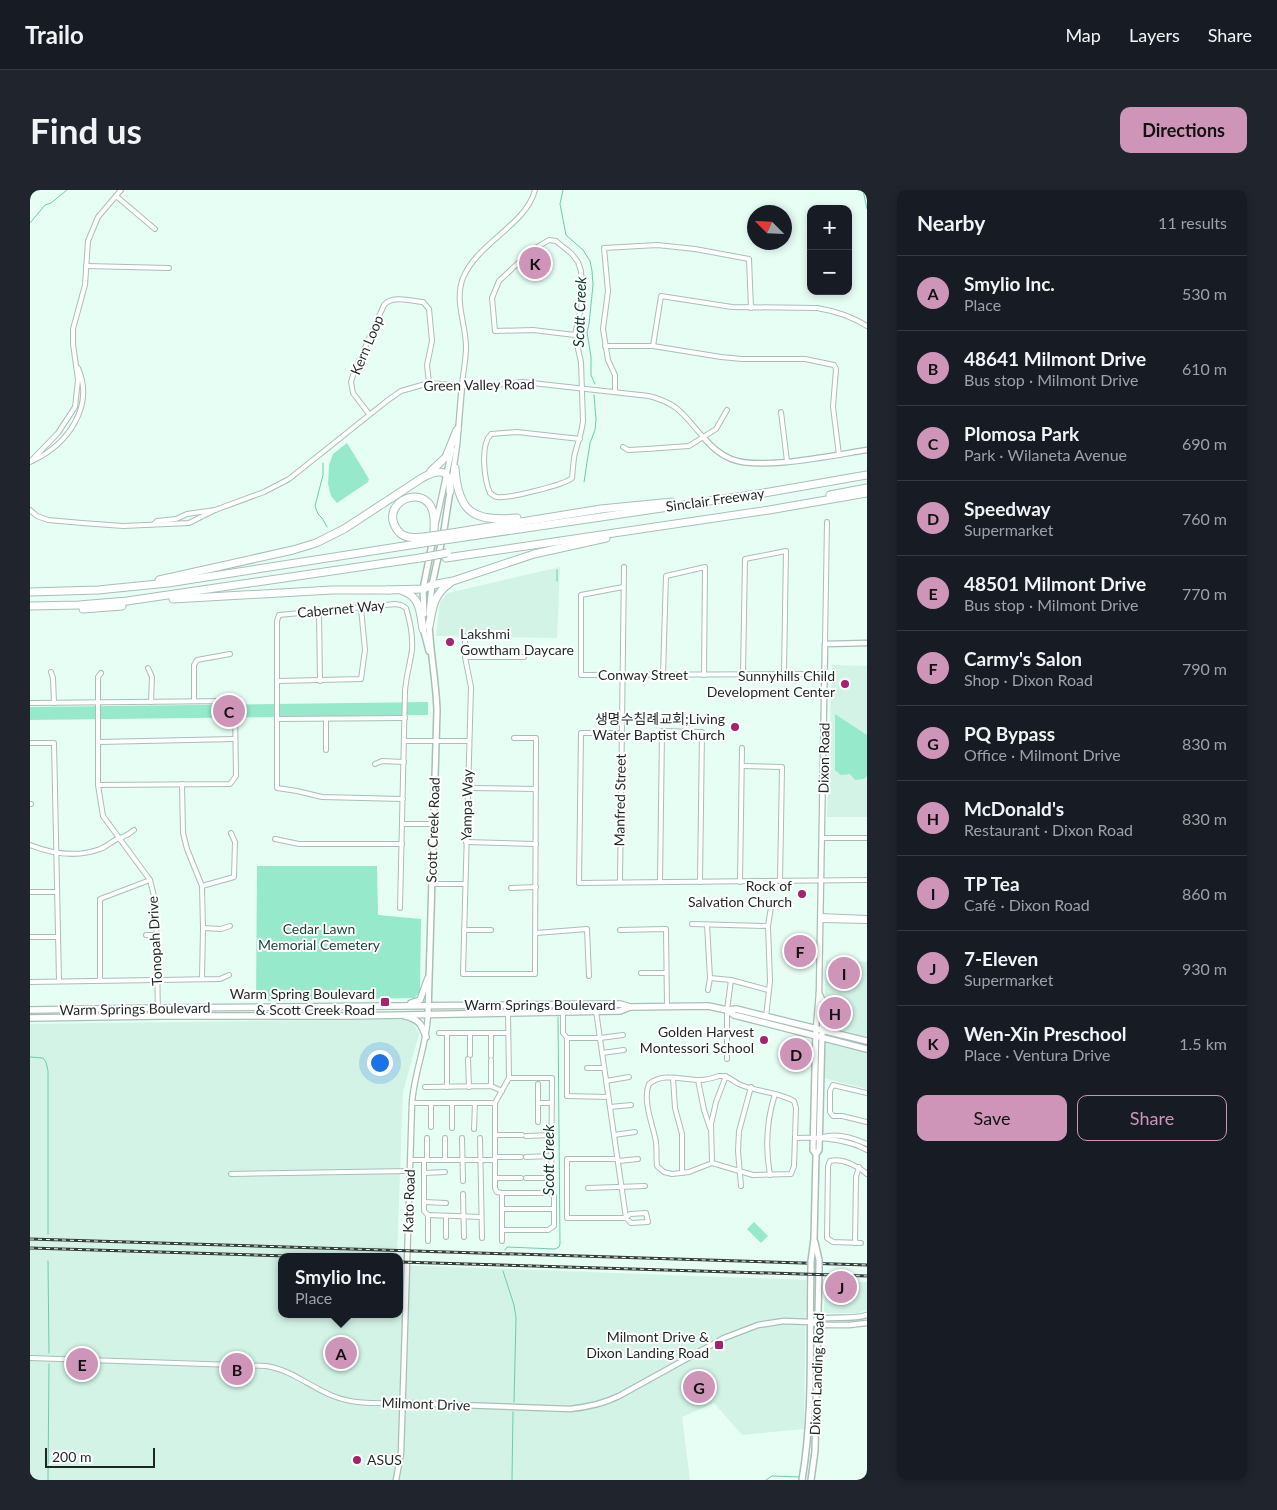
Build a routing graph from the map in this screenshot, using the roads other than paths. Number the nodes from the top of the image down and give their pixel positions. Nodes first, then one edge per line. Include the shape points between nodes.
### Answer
1 (121, 190) edge
2 (535, 190) edge
3 (116, 196) junction
4 (155, 228) dead end
5 (86, 266) junction
6 (170, 268) dead end
7 (751, 308) junction
8 (867, 326) edge
9 (575, 335) junction
10 (605, 346) junction
11 (653, 346) junction
12 (76, 364) junction
13 (428, 383) junction
14 (462, 385) junction
15 (582, 388) junction
16 (615, 391) junction
17 (727, 410) dead end
18 (781, 412) dead end
19 (369, 414) junction
20 (457, 430) junction
21 (704, 438) junction
22 (580, 439) junction
23 (623, 447) dead end
24 (867, 450) edge
25 (839, 455) junction
26 (787, 461) junction
27 (30, 462) edge
28 (454, 468) junction
29 (867, 474) edge
30 (446, 475) junction
31 (422, 478) junction
32 (867, 488) edge
33 (450, 491) junction
34 (867, 493) edge
35 (698, 502) junction
36 (30, 510) edge
37 (215, 510) junction
38 (194, 513) junction
39 (565, 514) junction
40 (180, 518) junction
41 (197, 519) junction
42 (828, 522) dead end
43 (154, 524) junction
44 (181, 524) junction
45 (673, 524) junction
46 (434, 532) junction
47 (451, 536) junction
48 (423, 540) junction
49 (469, 552) junction
50 (420, 560) junction
51 (624, 567) dead end
52 (453, 581) junction
53 (432, 585) junction
54 (624, 587) junction
55 (422, 589) junction
56 (98, 590) junction
57 (387, 590) junction
58 (30, 592) edge
59 (173, 599) junction
60 (30, 606) edge
61 (362, 608) junction
62 (30, 611) edge
63 (319, 612) junction
64 (426, 628) junction
65 (465, 636) dead end
66 (867, 643) edge
67 (825, 644) junction
68 (230, 654) dead end
69 (465, 657) junction
70 (524, 658) dead end
71 (148, 668) dead end
72 (51, 672) dead end
73 (101, 673) dead end
74 (743, 673) junction
75 (784, 673) junction
76 (825, 674) junction
77 (663, 675) junction
78 (704, 675) junction
79 (623, 676) junction
80 (278, 681) junction
81 (320, 681) junction
82 (194, 701) junction
83 (151, 702) junction
84 (54, 703) junction
85 (97, 703) junction
86 (30, 704) edge
87 (405, 718) junction
88 (277, 719) junction
89 (326, 720) junction
90 (621, 733) junction
91 (514, 738) dead end
92 (235, 739) junction
93 (404, 741) junction
94 (436, 741) junction
95 (468, 741) junction
96 (30, 742) edge
97 (98, 742) junction
98 (742, 748) dead end
99 (326, 750) dead end
100 (404, 762) junction
101 (376, 764) dead end
102 (742, 766) junction
103 (182, 784) junction
104 (98, 785) junction
105 (467, 788) junction
106 (536, 789) junction
107 (403, 799) junction
108 (402, 824) junction
109 (433, 824) junction
110 (134, 830) dead end
111 (231, 833) dead end
112 (118, 838) junction
113 (822, 838) junction
114 (867, 838) edge
115 (274, 839) dead end
116 (466, 842) junction
117 (402, 844) junction
118 (536, 844) junction
119 (30, 845) edge
120 (56, 853) junction
121 (150, 880) junction
122 (867, 880) edge
123 (780, 881) junction
124 (821, 881) junction
125 (620, 882) junction
126 (660, 882) junction
127 (700, 882) junction
128 (740, 882) junction
129 (431, 884) junction
130 (465, 884) junction
131 (202, 886) junction
132 (536, 887) junction
133 (511, 888) dead end
134 (30, 892) edge
135 (57, 892) junction
136 (771, 907) dead end
137 (400, 908) dead end
138 (821, 918) junction
139 (867, 919) edge
140 (692, 924) dead end
141 (707, 925) junction
142 (230, 926) dead end
143 (768, 926) junction
144 (203, 928) junction
145 (464, 930) junction
146 (491, 930) dead end
147 (620, 930) dead end
148 (536, 933) junction
149 (146, 935) dead end
150 (158, 935) junction
151 (30, 937) edge
152 (58, 937) junction
153 (641, 973) dead end
154 (666, 973) junction
155 (229, 975) dead end
156 (588, 976) dead end
157 (428, 978) junction
158 (710, 978) junction
159 (202, 979) junction
160 (59, 980) junction
161 (100, 980) junction
162 (158, 980) junction
163 (731, 980) junction
164 (30, 982) edge
165 (708, 990) dead end
166 (768, 990) junction
167 (819, 993) junction
168 (428, 1005) junction
169 (539, 1005) junction
170 (548, 1005) junction
171 (403, 1006) junction
172 (626, 1006) junction
173 (667, 1006) junction
174 (158, 1008) junction
175 (93, 1009) junction
176 (30, 1010) edge
177 (727, 1010) junction
178 (596, 1011) junction
179 (563, 1012) junction
180 (508, 1013) junction
181 (393, 1014) junction
182 (428, 1014) junction
183 (158, 1016) junction
184 (766, 1017) junction
185 (30, 1018) edge
186 (59, 1018) junction
187 (816, 1028) junction
188 (822, 1030) junction
189 (439, 1032) dead end
190 (508, 1032) junction
191 (447, 1033) junction
192 (470, 1033) junction
193 (491, 1033) junction
194 (623, 1034) dead end
195 (816, 1035) junction
196 (426, 1037) junction
197 (822, 1037) junction
198 (566, 1038) junction
199 (600, 1038) junction
200 (867, 1041) edge
201 (867, 1048) edge
202 (624, 1050) dead end
203 (602, 1053) junction
204 (727, 1059) dead end
205 (587, 1068) dead end
206 (604, 1068) junction
207 (726, 1076) junction
208 (629, 1077) dead end
209 (509, 1078) junction
210 (673, 1078) junction
211 (606, 1080) junction
212 (698, 1080) junction
213 (538, 1084) dead end
214 (491, 1086) junction
215 (425, 1087) dead end
216 (447, 1087) junction
217 (469, 1087) junction
218 (751, 1087) junction
219 (502, 1091) junction
220 (867, 1093) edge
221 (775, 1094) junction
222 (608, 1097) junction
223 (412, 1103) junction
224 (431, 1103) junction
225 (452, 1103) junction
226 (475, 1103) junction
227 (538, 1103) junction
228 (552, 1103) junction
229 (495, 1104) junction
230 (631, 1105) dead end
231 (610, 1107) junction
232 (538, 1122) dead end
233 (867, 1122) edge
234 (431, 1127) dead end
235 (452, 1128) dead end
236 (474, 1129) dead end
237 (711, 1130) junction
238 (635, 1132) dead end
239 (614, 1134) junction
240 (495, 1135) junction
241 (552, 1135) junction
242 (816, 1137) junction
243 (826, 1137) junction
244 (427, 1138) dead end
245 (445, 1138) dead end
246 (462, 1138) dead end
247 (480, 1138) dead end
248 (795, 1138) junction
249 (867, 1144) edge
250 (867, 1150) edge
251 (551, 1156) junction
252 (521, 1157) dead end
253 (526, 1157) dead end
254 (495, 1158) junction
255 (480, 1159) junction
256 (638, 1159) dead end
257 (410, 1160) junction
258 (426, 1160) junction
259 (445, 1160) junction
260 (463, 1160) junction
261 (617, 1160) junction
262 (712, 1163) junction
263 (859, 1167) junction
264 (410, 1171) junction
265 (740, 1171) junction
266 (445, 1172) dead end
267 (424, 1173) junction
268 (682, 1173) junction
269 (231, 1174) dead end
270 (867, 1174) edge
271 (770, 1176) junction
272 (495, 1178) junction
273 (521, 1178) dead end
274 (526, 1178) dead end
275 (551, 1178) junction
276 (463, 1181) dead end
277 (645, 1186) dead end
278 (742, 1186) dead end
279 (588, 1188) dead end
280 (622, 1188) junction
281 (502, 1193) junction
282 (551, 1193) junction
283 (463, 1194) dead end
284 (424, 1202) junction
285 (446, 1202) dead end
286 (502, 1209) junction
287 (554, 1209) junction
288 (428, 1215) junction
289 (446, 1216) junction
290 (463, 1216) junction
291 (481, 1217) junction
292 (626, 1218) junction
293 (502, 1230) junction
294 (446, 1237) dead end
295 (464, 1237) dead end
296 (482, 1238) dead end
297 (814, 1239) junction
298 (428, 1241) dead end
299 (502, 1241) dead end
300 (855, 1243) junction
301 (862, 1243) dead end
302 (867, 1316) edge
303 (819, 1318) junction
304 (810, 1322) junction
305 (867, 1322) edge
306 (819, 1326) junction
307 (30, 1358) edge
308 (403, 1404) junction
309 (396, 1480) edge
310 (802, 1480) edge
311 (811, 1480) edge

1 - 3 street
2 - 14 street, Scott Creek Road via 519,217 468,268 460,288 466,347
3 - 4 street
3 - 5 street via 98,217 90,234
5 - 6 street
5 - 12 street via 85,285 73,329
7 - 8 street via 830,310
7 - 10 street via 749,259 657,245 604,248 608,291 603,317
7 - 11 street via 660,296
9 - 9 street via 533,330 495,331 492,298 499,281 532,250 549,240 556,241 572,254 581,271 582,298
9 - 15 street via 582,362
10 - 11 street
10 - 16 street via 615,375
11 - 25 street via 742,359 805,359 836,366 833,407
12 - 27 street via 78,389 75,407 62,429
12 - 27 street via 82,377 82,387 74,424 59,444
13 - 14 street, Green Valley Road
13 - 19 street, Green Valley Road via 402,391
13 - 19 street, Kern Loop via 427,365 432,341 429,309 423,302 387,301 352,377 353,393
14 - 15 street, Green Valley Road via 523,382
14 - 20 street, Scott Creek Road
15 - 16 street, Green Valley Road
15 - 22 street
16 - 21 street, Green Valley Road via 662,399 675,405
17 - 21 street via 716,429
18 - 26 street
19 - 37 street, Green Valley Road via 289,478 264,492
20 - 28 street, Scott Creek Road
20 - 30 street, Scott Creek Road
20 - 31 highway via 443,461
21 - 23 street via 689,446 628,450
21 - 26 street via 715,450 748,464
22 - 22 street via 572,478 568,482 499,497 490,493 484,474 486,440 491,434 517,432
24 - 25 street
25 - 26 street
28 - 33 street, Scott Creek Road
28 - 39 highway via 460,498 479,516 497,520
29 - 35 highway, Sinclair Freeway
30 - 31 highway via 435,472
30 - 33 highway via 450,480
30 - 46 street, Scott Creek Road
31 - 56 highway via 344,529 308,546
32 - 49 highway
33 - 53 main road, Scott Creek Road
34 - 45 highway, Sinclair Freeway
35 - 39 highway via 630,505
35 - 47 highway, Sinclair Freeway via 522,530
36 - 43 street via 48,520 123,526
37 - 38 street
37 - 41 street
38 - 40 street
38 - 41 street
39 - 47 highway
40 - 43 street
40 - 44 street via 178,522
41 - 44 street
42 - 67 street, Dixon Road
43 - 44 street
45 - 49 highway, Sinclair Freeway
45 - 52 highway via 546,551
46 - 48 highway via 434,513 428,502 414,496 405,498 393,512 396,528 400,534
46 - 55 main road, Scott Creek Road
47 - 48 highway, bridge
48 - 56 highway via 168,583
49 - 50 highway
50 - 59 highway
50 - 60 highway via 128,601
51 - 54 street, Manfred Street
52 - 53 highway
52 - 64 highway via 435,598
53 - 55 highway
53 - 64 main road, Scott Creek Road
54 - 79 street, Manfred Street
54 - 79 street, Conway Street via 581,595 581,674
55 - 57 highway
55 - 64 main road, Scott Creek Road
56 - 58 highway
57 - 59 highway via 324,590
57 - 64 highway via 405,592 416,600
59 - 62 highway via 102,608
61 - 63 street, Cabernet Way
61 - 81 street via 365,650 361,679
61 - 87 street, Cabernet Way via 395,604 406,608 412,639
63 - 80 street, Cabernet Way via 279,615
63 - 81 street
64 - 94 main road, Scott Creek Road via 436,686
65 - 69 street, Yampa Way
66 - 67 street
67 - 76 street, Dixon Road
68 - 82 street via 197,660 194,665
69 - 70 street
69 - 95 street, Yampa Way via 470,687
71 - 83 street via 152,677
72 - 84 street
73 - 85 street, Tonopah Drive
74 - 75 street, Conway Street
74 - 75 street via 745,559 786,552
74 - 78 street, Conway Street
75 - 76 street, Conway Street
76 - 113 street, Dixon Road
77 - 78 street, Conway Street
77 - 78 street via 666,576 705,567
77 - 79 street, Conway Street
79 - 90 street, Manfred Street
80 - 81 street
80 - 88 street
82 - 83 street
82 - 92 street via 229,701 235,710
83 - 85 street
84 - 85 street
84 - 86 street
85 - 97 street, Tonopah Drive
87 - 89 street
87 - 93 street
88 - 89 street
88 - 107 street via 277,788 322,797
89 - 99 street
90 - 125 street, Manfred Street
90 - 125 street via 581,733 578,883
91 - 106 street via 536,738
92 - 97 street
92 - 103 street via 236,776 230,784
93 - 94 street
93 - 100 street
94 - 95 street
94 - 109 main road, Scott Creek Road
95 - 105 street, Yampa Way
96 - 120 street via 54,743
97 - 104 street, Tonopah Drive
98 - 102 street
100 - 101 street via 382,761
100 - 107 street
102 - 123 street via 782,768
102 - 128 street
103 - 104 street
103 - 131 street via 183,833
104 - 112 street, Tonopah Drive via 103,816
105 - 106 street
105 - 116 street, Yampa Way
106 - 118 street
107 - 108 street
108 - 109 street
108 - 117 street
109 - 129 main road, Scott Creek Road
110 - 112 street via 125,838
111 - 131 street via 235,842 234,877
112 - 120 street via 101,849 86,853
112 - 121 street, Tonopah Drive
113 - 114 street
113 - 124 street, Dixon Road
115 - 117 street via 299,844
116 - 118 street
116 - 130 street, Yampa Way
117 - 137 street
118 - 132 street
119 - 120 street
120 - 135 street
121 - 150 street, Tonopah Drive
121 - 161 street via 100,899
122 - 124 street
123 - 124 street
123 - 128 street
124 - 138 street, Dixon Road
125 - 126 street
126 - 127 street
126 - 127 street via 662,731 702,732
127 - 128 street
129 - 130 street
129 - 157 main road, Scott Creek Road
130 - 145 street, Yampa Way
131 - 144 street
132 - 133 street
132 - 148 street
134 - 135 street
135 - 152 street
136 - 143 street
138 - 139 street
138 - 167 street, Dixon Road
140 - 141 street
141 - 143 street
141 - 158 street
142 - 144 street
143 - 166 street
144 - 159 street
145 - 146 street
145 - 148 street, Yampa Way via 463,974 535,974
147 - 154 street via 666,929
148 - 156 street via 587,929
149 - 150 street
150 - 162 street, Tonopah Drive
151 - 152 street
152 - 160 street
153 - 154 street
154 - 173 street
155 - 159 street via 220,979
157 - 168 main road, Scott Creek Road
157 - 171 main road via 420,1000
158 - 163 street
158 - 165 street
159 - 162 street
160 - 161 street
160 - 164 street
161 - 162 street
162 - 174 street, Tonopah Drive
163 - 166 street
163 - 177 street
166 - 184 street
167 - 187 street, Dixon Road
167 - 188 street, Dixon Road via 824,1002
168 - 169 main road, Warm Springs Boulevard
168 - 171 main road, Warm Springs Boulevard
168 - 182 main road, Scott Creek Road
169 - 170 main road, Warm Springs Boulevard
169 - 180 main road via 509,1008
170 - 172 main road, Warm Springs Boulevard
170 - 178 main road via 555,1008 585,1007
171 - 174 main road, Warm Springs Boulevard
172 - 173 main road
172 - 178 main road
173 - 177 main road via 708,1006
174 - 175 main road, Warm Springs Boulevard
174 - 183 street, Tonopah Drive
175 - 176 main road, Warm Springs Boulevard
175 - 186 main road via 63,1014
177 - 184 main road via 736,1009
177 - 195 main road via 734,1015
177 - 204 street
178 - 179 main road, Warm Springs Boulevard
178 - 199 street
179 - 180 main road, Warm Springs Boulevard
179 - 198 street
180 - 182 main road, Warm Springs Boulevard
180 - 190 street
181 - 182 main road, Warm Springs Boulevard
181 - 183 main road, Warm Springs Boulevard
181 - 196 main road via 419,1022
182 - 196 street, Kato Road
183 - 186 main road, Warm Springs Boulevard
184 - 187 main road
185 - 186 main road, Warm Springs Boulevard
187 - 188 main road
187 - 195 main road, Dixon Road
188 - 197 main road, Dixon Landing Road
188 - 200 main road
189 - 191 street
190 - 193 street
190 - 209 street
191 - 192 street
191 - 216 street
192 - 193 street
192 - 217 street
193 - 214 street
194 - 199 street
195 - 197 main road
195 - 242 main road, Dixon Landing Road
196 - 223 street, Kato Road
197 - 201 main road
197 - 242 main road, Dixon Landing Road
198 - 199 street
198 - 222 street via 567,1096
199 - 203 street
202 - 203 street
203 - 206 street
205 - 206 street
206 - 211 street
207 - 212 street
207 - 218 street
207 - 237 street via 716,1102
208 - 211 street
209 - 219 street
209 - 228 street via 552,1078
210 - 212 street
210 - 268 street via 675,1108 682,1134
210 - 268 street via 649,1084 648,1112 656,1141 657,1166 666,1173
211 - 222 street
212 - 237 street
213 - 227 street
214 - 217 street
214 - 219 street
215 - 216 street
216 - 217 street
218 - 221 street
218 - 265 street via 739,1131
219 - 229 street
220 - 233 street via 833,1085 830,1091 830,1112 833,1116
221 - 248 street via 795,1104
221 - 271 street via 767,1127
222 - 231 street
223 - 224 street
223 - 257 street, Kato Road
224 - 225 street
224 - 234 street
225 - 226 street
225 - 235 street
226 - 229 street
226 - 236 street
227 - 228 street
227 - 232 street
228 - 241 street
229 - 240 street
230 - 231 street
231 - 239 street
237 - 262 street
238 - 239 street
239 - 261 street
240 - 241 street
240 - 254 street
241 - 251 street
242 - 243 street
242 - 248 street
242 - 297 main road, Dixon Landing Road
243 - 249 street via 844,1136
243 - 250 street
244 - 258 street
245 - 259 street
246 - 260 street
247 - 255 street
248 - 271 street via 793,1172
251 - 253 street
251 - 275 street
252 - 254 street
254 - 255 street
254 - 272 street
255 - 260 street
255 - 291 street
256 - 261 street
257 - 258 street
257 - 264 street, Kato Road
258 - 259 street
258 - 267 street
259 - 260 street
260 - 276 street
261 - 280 street
261 - 292 street via 567,1159 567,1218
262 - 265 street
262 - 268 street
263 - 270 street
263 - 300 street
263 - 300 street via 835,1160 828,1166 826,1233 833,1242
264 - 269 street
264 - 308 street, Kato Road
265 - 271 street
265 - 278 street
266 - 267 street
267 - 284 street
272 - 273 street
272 - 281 street via 495,1188
274 - 275 street
275 - 282 street
277 - 280 street
279 - 280 street
280 - 292 street
281 - 282 street
281 - 286 street
282 - 287 street
283 - 290 street
284 - 285 street
284 - 288 street via 424,1211
286 - 287 street
286 - 293 street
287 - 293 street via 552,1229
288 - 289 street
288 - 298 street
289 - 290 street
289 - 294 street
290 - 291 street
290 - 295 street
291 - 296 street
292 - 292 street via 631,1223 648,1222 646,1213 630,1214
293 - 299 street
297 - 303 main road, Dixon Landing Road, bridge via 819,1260
297 - 304 main road, Dixon Landing Road, bridge
300 - 301 street
302 - 303 street, Milmont Drive
303 - 304 street, Milmont Drive
303 - 306 main road, Dixon Landing Road
304 - 306 street, Milmont Drive
304 - 308 street, Milmont Drive via 771,1322 745,1328 597,1405 570,1409
304 - 310 main road, Dixon Landing Road via 808,1436
305 - 306 street, Milmont Drive
306 - 311 main road, Dixon Landing Road via 815,1452
307 - 308 street, Milmont Drive via 266,1366 285,1371 341,1399
308 - 309 street, Kato Road via 401,1453

